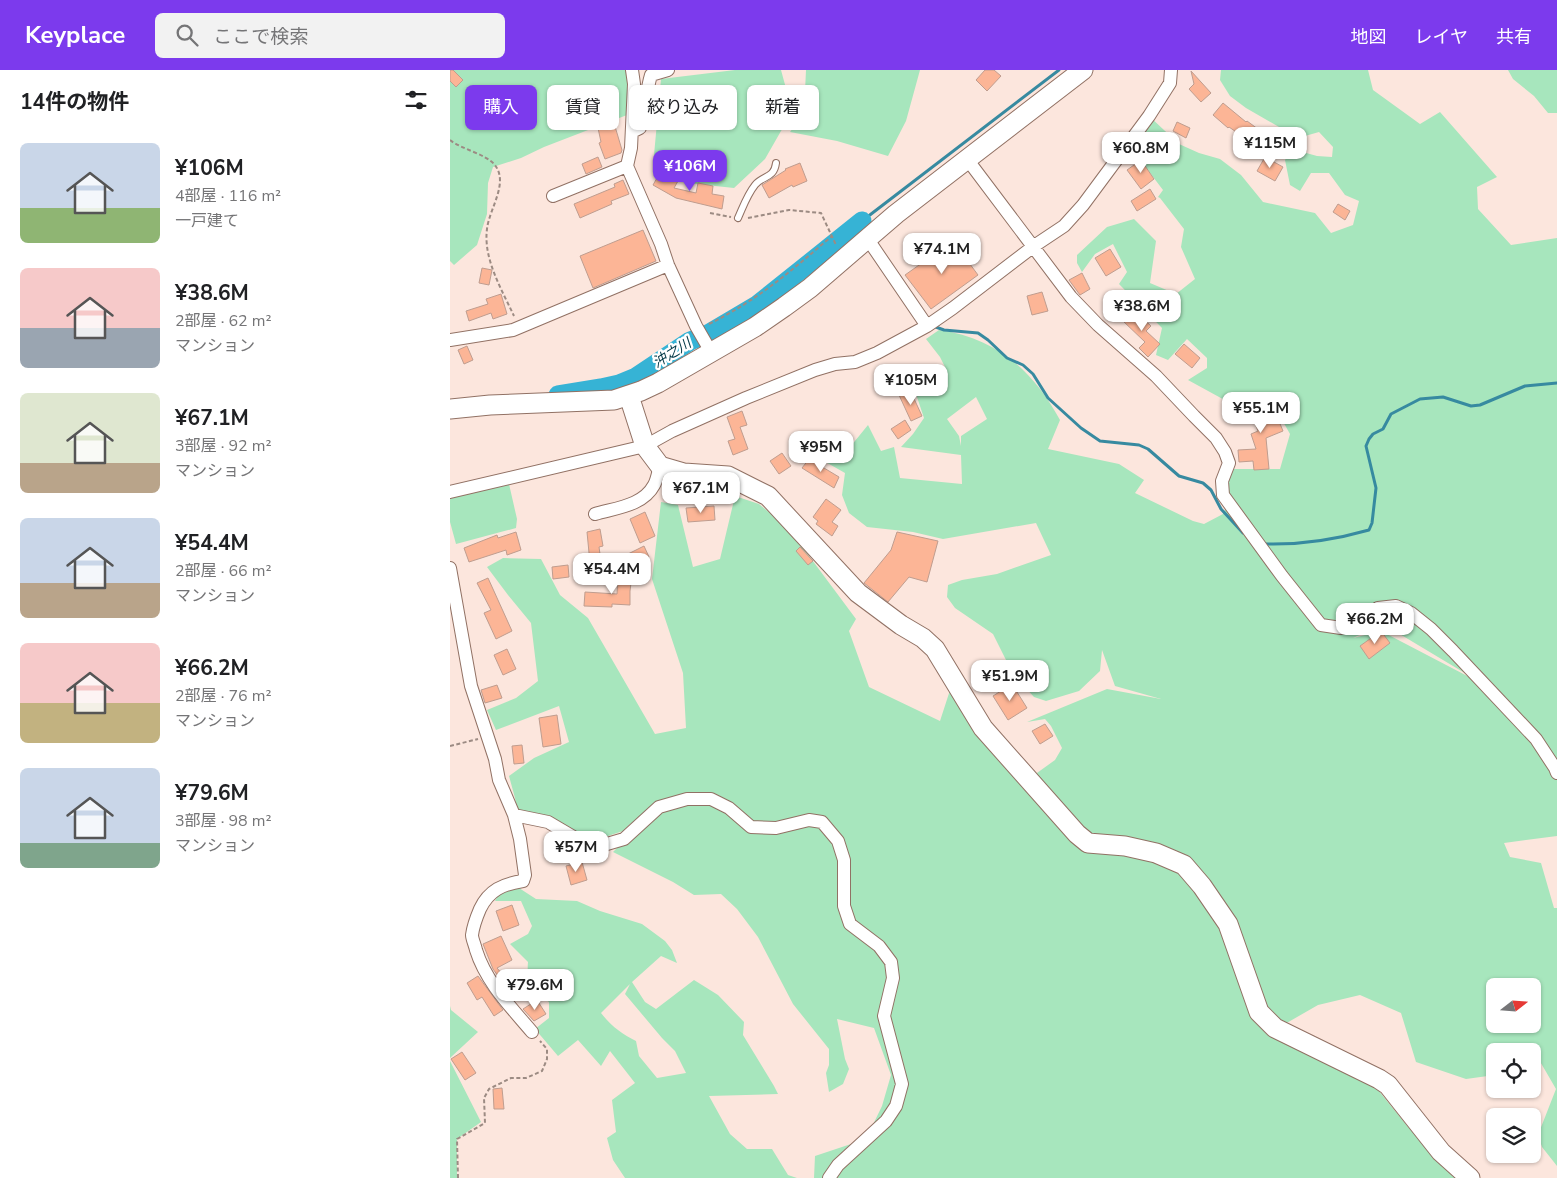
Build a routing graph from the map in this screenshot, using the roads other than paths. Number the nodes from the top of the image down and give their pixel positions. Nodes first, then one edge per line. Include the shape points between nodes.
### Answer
1 (632, 70) edge
2 (668, 70) edge
3 (1084, 70) edge
4 (1171, 70) edge
5 (632, 132) junction
6 (967, 159) junction
7 (776, 163) dead end
8 (627, 166) junction
9 (553, 196) dead end
10 (738, 218) road end
11 (867, 238) junction
12 (1034, 246) junction
13 (668, 265) junction
14 (927, 326) junction
15 (450, 340) edge
16 (710, 352) junction
17 (629, 396) junction
18 (450, 409) edge
19 (645, 446) junction
20 (660, 466) junction
21 (450, 492) edge
22 (595, 514) dead end
23 (450, 568) edge
24 (1557, 773) edge
25 (514, 815) junction
26 (532, 1032) road end
27 (829, 1178) edge
28 (1470, 1178) edge

1 - 5 street
2 - 5 street via 651,75 645,94 644,116 640,128
3 - 6 street
4 - 12 street via 1170,82 1149,116 1083,205 1064,226
5 - 8 street
6 - 11 street
6 - 12 street
7 - 10 lane via 771,175 757,183 748,194
8 - 9 street
8 - 13 street
11 - 14 street
11 - 16 street via 784,307
12 - 14 street
12 - 24 street via 1071,297 1156,376 1216,438 1229,463 1222,481 1223,495 1321,625 1341,628 1354,625 1378,608 1396,606 1410,613 1431,629 1536,740
13 - 15 street via 519,328
13 - 16 street
14 - 19 street via 877,353 855,362 815,370 672,431
16 - 17 street
17 - 18 street via 614,400
17 - 19 street
19 - 20 street
19 - 21 street
20 - 22 street via 648,494 637,502
20 - 28 street via 684,473 728,476 768,496 858,593 934,649 983,728 1074,832 1088,843 1125,846 1184,864 1228,924 1259,1012 1270,1024 1388,1085 1441,1152
23 - 25 street via 471,686 499,780
25 - 26 street via 526,875 523,881 492,891 484,900 472,936 480,962 492,984
25 - 27 street via 548,822 587,845 624,839 659,808 687,799 712,798 751,827 776,828 809,820 822,822 838,841 844,860 844,906 850,924 879,946 891,962 893,978 884,1016 902,1084 896,1106 886,1121 838,1165

